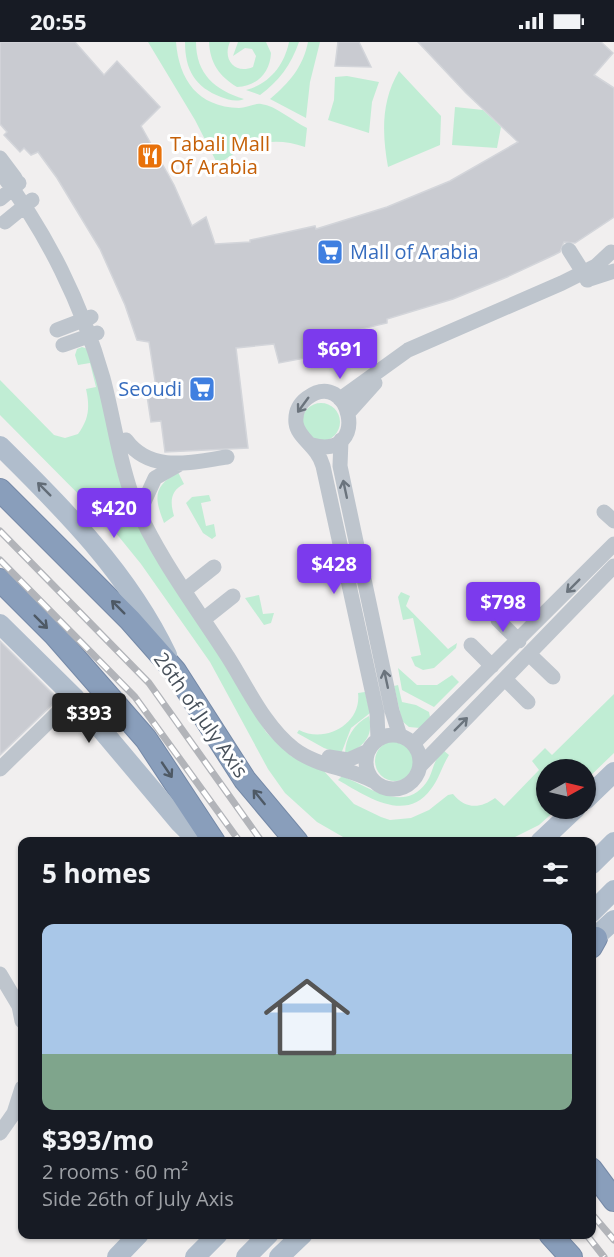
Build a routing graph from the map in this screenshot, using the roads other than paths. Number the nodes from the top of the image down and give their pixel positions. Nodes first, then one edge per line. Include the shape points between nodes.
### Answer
1 (0, 158) edge
2 (0, 172) edge
3 (16, 186) junction
4 (0, 199) edge
5 (28, 203) junction
6 (5, 222) dead end
7 (569, 249) dead end
8 (613, 255) edge
9 (614, 271) edge
10 (585, 276) junction
11 (87, 319) junction
12 (57, 330) dead end
13 (93, 334) junction
14 (63, 345) dead end
15 (345, 405) junction
16 (126, 440) junction
17 (341, 440) junction
18 (312, 445) junction
19 (0, 446) edge
20 (227, 457) dead end
21 (181, 463) junction
22 (0, 489) edge
23 (144, 502) junction
24 (614, 544) edge
25 (614, 566) edge
26 (214, 567) dead end
27 (0, 580) edge
28 (189, 587) junction
29 (233, 596) dead end
30 (207, 616) junction
31 (498, 620) dead end
32 (0, 624) edge
33 (519, 641) junction
34 (471, 645) dead end
35 (529, 654) junction
36 (492, 666) junction
37 (175, 672) junction
38 (553, 677) dead end
39 (506, 680) junction
40 (74, 697) junction
41 (528, 702) dead end
42 (407, 740) junction
43 (373, 745) junction
44 (3, 761) edge
45 (420, 766) junction
46 (614, 772) edge
47 (373, 781) junction
48 (596, 789) edge
49 (564, 819) edge
50 (194, 837) edge
51 (211, 837) edge
52 (293, 837) edge
53 (545, 837) edge
54 (614, 842) edge
55 (596, 860) edge
56 (614, 890) edge
57 (596, 908) edge
58 (614, 920) edge
59 (596, 939) edge
60 (0, 974) edge
61 (18, 1004) edge
62 (18, 1100) edge
63 (0, 1134) edge
64 (134, 1239) edge
65 (213, 1239) edge
66 (264, 1239) edge
67 (298, 1239) edge
68 (555, 1239) edge
69 (117, 1257) edge
70 (195, 1257) edge
71 (246, 1257) edge
72 (279, 1257) edge
73 (571, 1257) edge

1 - 3 street
2 - 3 street
3 - 4 street
3 - 5 street
5 - 6 street
5 - 11 street
7 - 10 street
8 - 10 street
9 - 10 street
10 - 15 street via 414,355
11 - 12 street
11 - 13 street
13 - 14 street
13 - 16 street
13 - 28 street via 131,493 155,542
15 - 17 street via 349,427
15 -> 18 street via 334,395 319,393 300,406 297,428
16 - 21 street via 147,459
16 - 23 street
17 - 18 street via 327,447
42 -> 17 street via 392,711 340,466
18 - 43 street via 321,460 377,712
37 -> 19 main road via 125,582 62,506
20 - 21 street
21 - 23 street via 155,478
37 -> 22 highway, 26th of July Axis via 130,620
23 - 28 street
24 -> 33 street
25 - 35 street
26 - 28 street
27 -> 51 highway via 55,635 146,739
28 - 30 street
29 - 30 street
30 - 43 street via 277,719 298,740 318,753 341,760 355,759
30 - 47 street via 280,737 314,761
31 - 33 street
32 - 40 main road
33 - 36 street
34 - 36 street
35 - 38 street
35 - 39 street
36 - 42 street
52 -> 37 highway, 26th of July Axis via 245,780
39 - 41 street
45 -> 39 street
40 - 44 street
40 - 50 main road
42 - 43 street via 393,735
42 - 45 street via 418,751
43 - 47 street via 366,767
45 - 47 street via 414,780 401,788 386,789
46 - 48 main road
49 - 53 main road
54 - 55 main road
56 - 57 main road
58 - 59 main road
60 - 61 street
62 - 63 street
64 - 69 main road
65 - 70 main road
66 - 71 main road
67 - 72 main road
68 - 73 highway

